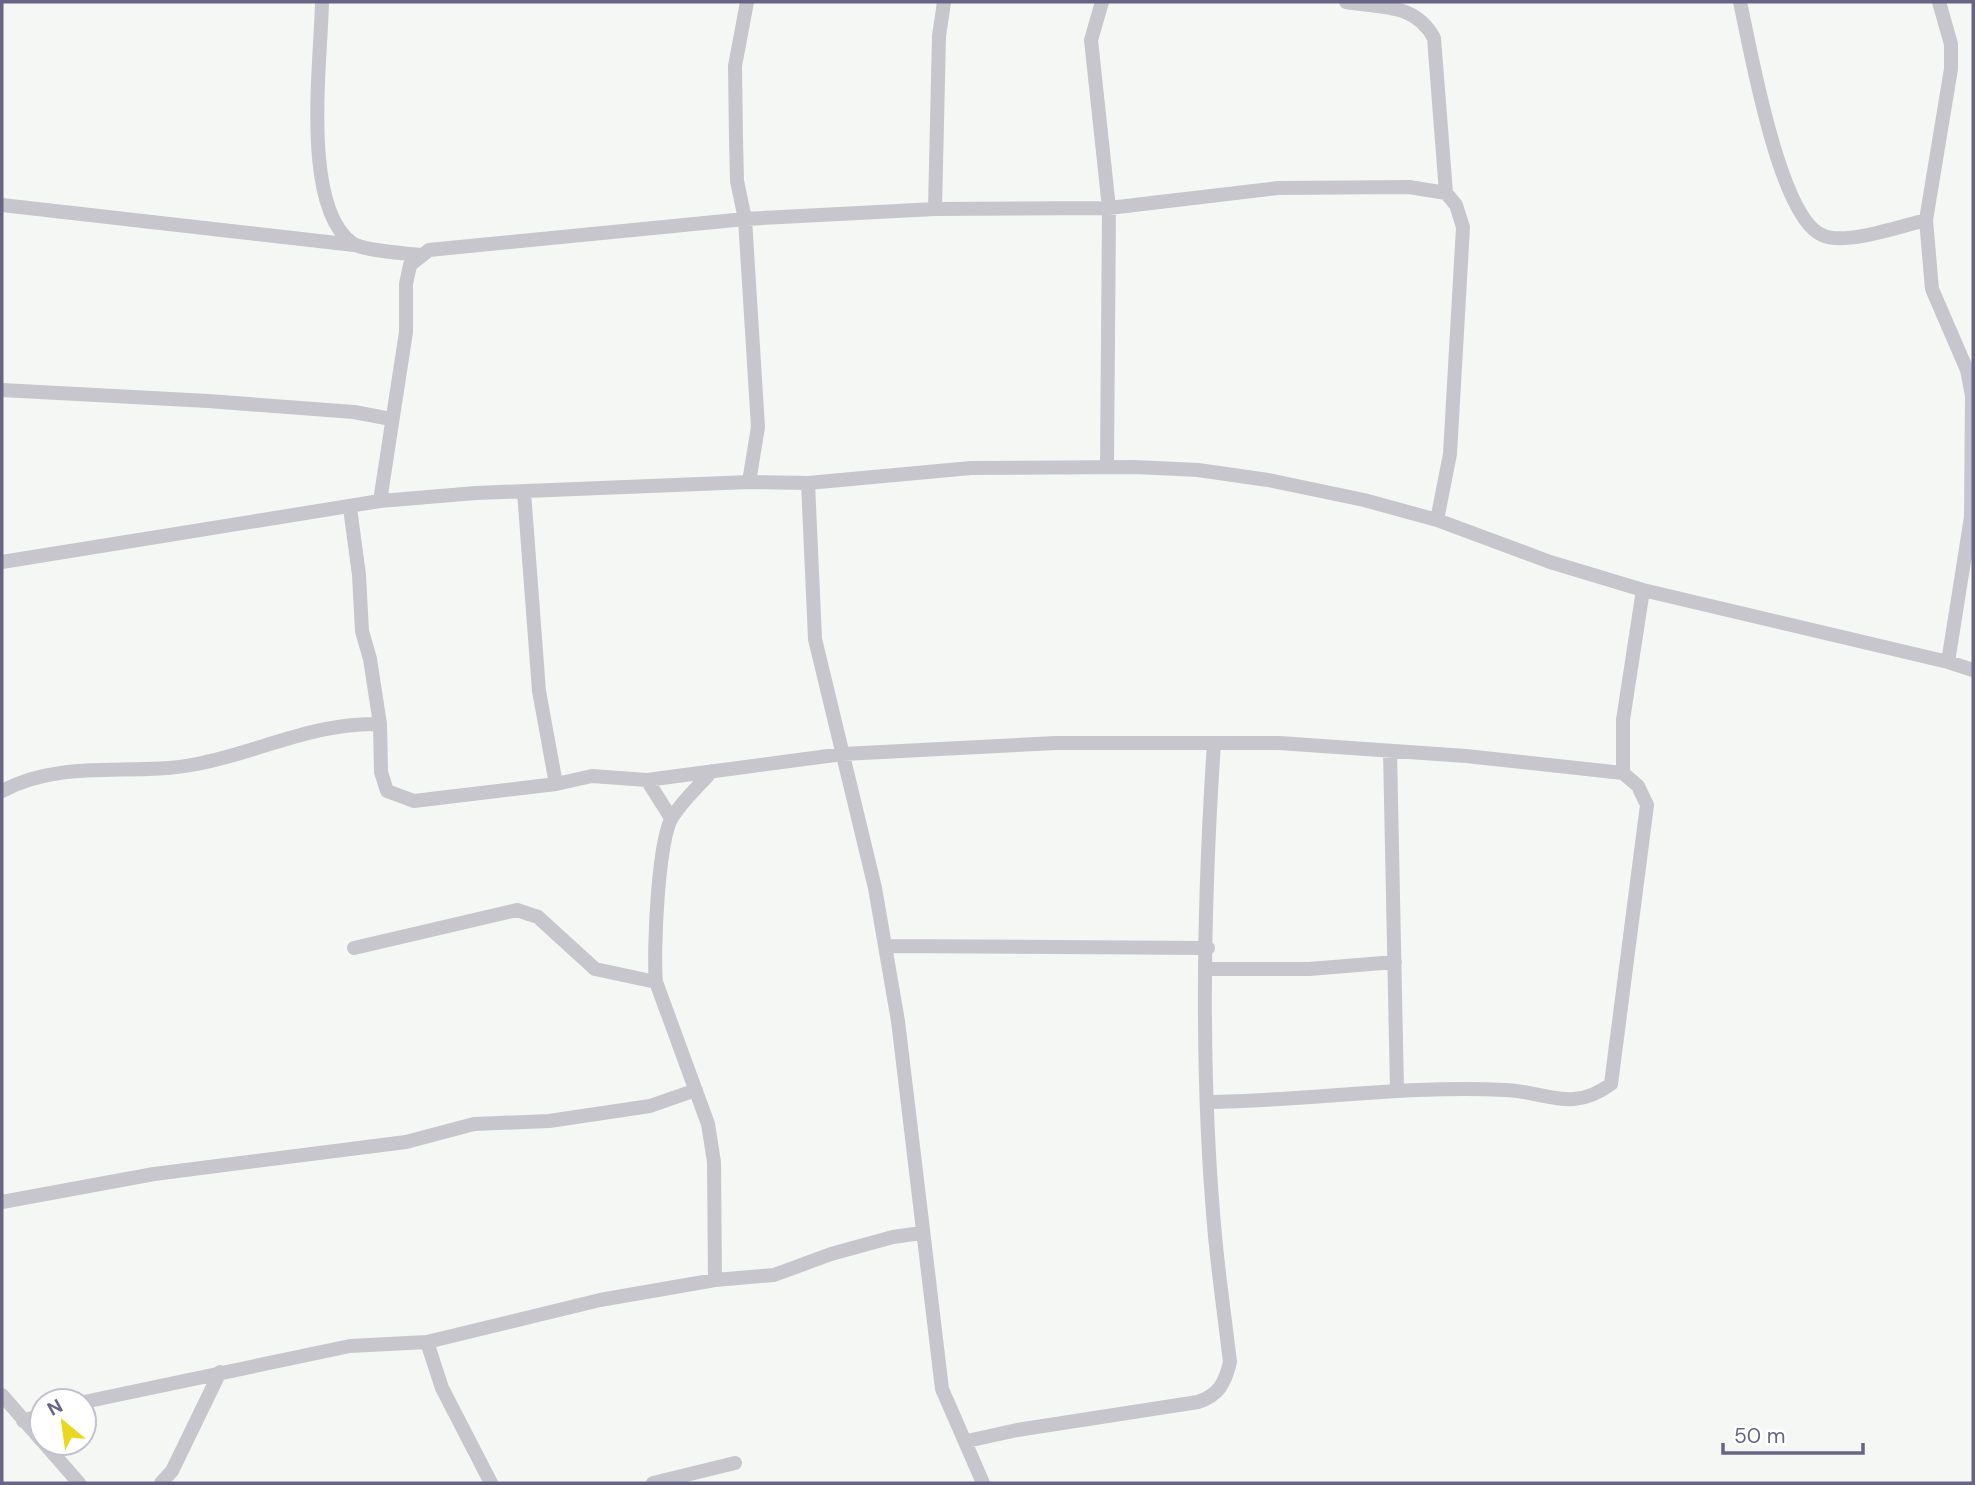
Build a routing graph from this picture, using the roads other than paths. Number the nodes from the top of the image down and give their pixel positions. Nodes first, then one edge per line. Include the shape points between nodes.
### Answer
1 (322, 2) edge
2 (747, 2) edge
3 (944, 2) edge
4 (1102, 2) edge
5 (1346, 2) edge
6 (1740, 2) edge
7 (1940, 2) edge
8 (1446, 192) junction
9 (2, 205) edge
10 (1109, 208) junction
11 (935, 209) junction
12 (745, 219) junction
13 (1926, 220) junction
14 (354, 245) junction
15 (420, 255) junction
16 (2, 390) edge
17 (1973, 396) edge
18 (391, 419) junction
19 (1107, 466) junction
20 (749, 482) junction
21 (808, 483) junction
22 (524, 492) junction
23 (380, 502) junction
24 (350, 508) junction
25 (1437, 520) junction
26 (2, 562) edge
27 (1643, 590) junction
28 (1948, 662) junction
29 (1973, 670) edge
30 (380, 724) junction
31 (1214, 743) junction
32 (1390, 751) junction
33 (843, 754) junction
34 (712, 771) junction
35 (1623, 773) junction
36 (647, 780) junction
37 (556, 784) junction
38 (2, 791) edge
39 (671, 818) junction
40 (885, 946) junction
41 (354, 948) dead end
42 (1208, 948) junction
43 (1395, 962) junction
44 (1207, 969) junction
45 (656, 982) junction
46 (695, 1090) junction
47 (1397, 1090) junction
48 (1207, 1102) junction
49 (2, 1202) edge
50 (921, 1233) junction
51 (715, 1280) junction
52 (427, 1342) junction
53 (220, 1372) junction
54 (2, 1395) edge
55 (98, 1399) edge
56 (28, 1419) edge
57 (23, 1421) junction
58 (28, 1426) edge
59 (967, 1441) junction
60 (56, 1457) edge
61 (735, 1464) dead end
62 (79, 1483) edge
63 (161, 1483) edge
64 (491, 1483) edge
65 (653, 1483) edge
66 (983, 1483) edge

1 - 14 street via 318,164 337,229
2 - 12 street via 736,66 737,181
3 - 11 street via 939,36
4 - 10 street via 1091,40
5 - 8 street via 1409,12 1424,20 1434,38
6 - 13 street via 1774,152 1806,221 1821,235 1843,239
7 - 13 street via 1951,44 1951,69
8 - 10 street via 1409,187 1278,188
8 - 25 street via 1464,227 1450,453
9 - 14 street
10 - 11 street
10 - 19 street
11 - 12 street
12 - 15 street via 441,248
12 - 20 street via 758,427
13 - 17 street via 1932,289 1967,370
14 - 15 street
15 - 18 street via 410,265 406,284 406,332
16 - 18 street via 208,401
17 - 28 street via 1971,517
18 - 23 street
19 - 21 street via 971,468
19 - 25 street via 1198,470 1268,480
20 - 21 street
20 - 22 street
21 - 33 street via 815,639
22 - 23 street
22 - 37 street via 539,691
23 - 24 street
24 - 26 street
24 - 30 street via 362,631
25 - 27 street
27 - 28 street
27 - 35 street via 1623,720
28 - 29 street
30 - 37 street via 381,772 387,791 414,801
30 - 38 street via 328,727 195,764 64,772
31 - 32 street
31 - 33 street via 1056,743
31 - 42 street via 1205,883
32 - 35 street
32 - 43 street
33 - 34 street
33 - 40 street
34 - 36 street
34 - 39 street
35 - 47 street via 1638,786 1647,805 1611,1084 1594,1097 1572,1100 1509,1090
36 - 37 street via 592,776
36 - 39 street
39 - 45 street via 658,895
40 - 42 street
40 - 50 street via 898,1021
41 - 45 street via 517,910 538,917 595,969
42 - 44 street
43 - 44 street via 1308,969
43 - 47 street
44 - 48 street
45 - 46 street
46 - 49 street via 650,1106 549,1121 474,1124 407,1142 154,1174
46 - 51 street via 708,1124 714,1162
47 - 48 street
48 - 59 street via 1215,1236 1230,1362 1226,1383 1198,1402
50 - 51 street via 831,1254 774,1275
50 - 59 street via 942,1390
51 - 52 street via 600,1300
52 - 53 street via 350,1346
52 - 64 street via 442,1388
53 - 55 street
53 - 63 street via 178,1460
54 - 57 street
56 - 57 street
57 - 58 street
59 - 66 street
60 - 62 street
61 - 65 street

